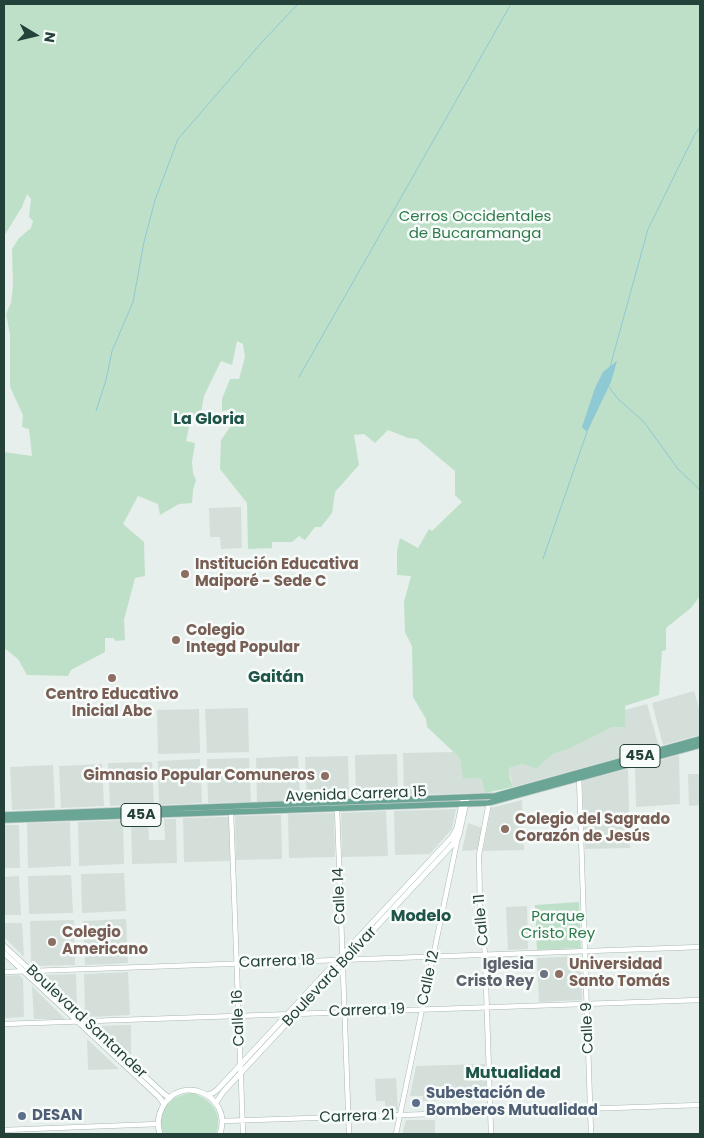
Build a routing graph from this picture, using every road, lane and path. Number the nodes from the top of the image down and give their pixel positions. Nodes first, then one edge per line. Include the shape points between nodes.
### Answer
1 (700, 739) edge
2 (700, 744) edge
3 (579, 775) junction
4 (489, 800) junction
5 (465, 801) junction
6 (336, 808) junction
7 (231, 812) junction
8 (4, 814) edge
9 (4, 820) edge
10 (459, 835) junction
11 (4, 946) edge
12 (700, 946) edge
13 (585, 951) junction
14 (4, 953) edge
15 (485, 954) junction
16 (434, 956) junction
17 (343, 959) junction
18 (237, 963) junction
19 (31, 970) junction
20 (24, 971) junction
21 (4, 972) edge
22 (700, 1000) edge
23 (587, 1004) junction
24 (487, 1007) junction
25 (423, 1009) junction
26 (344, 1012) junction
27 (296, 1013) junction
28 (287, 1014) junction
29 (239, 1016) junction
30 (78, 1021) junction
31 (85, 1021) junction
32 (4, 1024) edge
33 (241, 1064) junction
34 (241, 1072) junction
35 (207, 1095) junction
36 (170, 1098) junction
37 (216, 1103) junction
38 (164, 1104) junction
39 (700, 1105) edge
40 (590, 1109) junction
41 (491, 1112) junction
42 (400, 1115) junction
43 (348, 1117) junction
44 (223, 1121) junction
45 (243, 1121) junction
46 (158, 1124) junction
47 (4, 1130) edge
48 (160, 1134) edge
49 (220, 1134) edge
50 (244, 1134) edge
51 (349, 1134) edge
52 (396, 1134) edge
53 (492, 1134) edge
54 (591, 1134) edge

1 - 3 main road, Avenida Carrera 15 / 45A
2 - 3 main road, Avenida Carrera 15 / 45A
3 - 4 main road, Avenida Carrera 15 / 45A
3 - 13 street, Calle 9
4 - 5 main road, Avenida Carrera 15 / 45A
4 - 15 street, Calle 11 via 479,856
5 - 6 main road, Avenida Carrera 15 / 45A
5 - 8 main road, Avenida Carrera 15 / 45A
5 - 10 main road, Boulevard Bolívar
5 - 17 main road, Boulevard Bolívar via 452,837
6 - 7 main road, Avenida Carrera 15 / 45A
6 - 17 street, Calle 14
7 - 9 main road, Avenida Carrera 15 / 45A
7 - 18 street, Calle 16
10 - 16 street, Calle 12
10 - 17 main road, Boulevard Bolívar
11 - 19 main road, Boulevard Santander
12 - 13 street, Carrera 18
13 - 15 street, Carrera 18
13 - 23 street, Calle 9
14 - 20 main road, Boulevard Santander
15 - 16 street, Carrera 18
15 - 24 street, Calle 11
16 - 17 street, Carrera 18
16 - 25 street, Calle 12
17 - 18 street, Carrera 18
17 - 26 street, Calle 14
17 - 27 main road, Boulevard Bolívar
17 - 28 main road, Boulevard Bolívar
18 - 19 street, Carrera 18
18 - 29 street, Calle 16
19 - 20 street, Carrera 18
19 - 31 main road, Boulevard Santander
20 - 21 street, Carrera 18
20 - 30 main road, Boulevard Santander
22 - 23 street, Carrera 19
23 - 24 street, Carrera 19
23 - 40 street, Calle 9
24 - 25 street, Carrera 19
24 - 41 street, Calle 11
25 - 26 street, Carrera 19
25 - 42 street, Calle 12
26 - 27 street, Carrera 19
26 - 43 street, Calle 14
27 - 28 street, Carrera 19
27 - 34 main road, Boulevard Bolívar
28 - 29 street, Carrera 19
28 - 33 main road, Boulevard Bolívar
29 - 31 street, Carrera 19
29 - 33 street, Calle 16
30 - 31 street, Carrera 19
30 - 32 street, Carrera 19
30 - 38 main road, Boulevard Santander
31 - 36 main road, Boulevard Santander
33 - 34 street, Calle 16
33 - 35 main road, Boulevard Bolívar
34 - 37 main road, Boulevard Bolívar
34 - 45 street, Calle 16
35 - 36 main road via 189,1090
35 - 37 main road
36 - 38 main road
37 - 44 main road
38 - 46 main road
39 - 40 street, Carrera 21
40 - 41 street, Carrera 21
40 - 54 street, Calle 9
41 - 42 street, Carrera 21
41 - 53 street, Calle 11
42 - 43 street, Carrera 21
42 - 52 street, Calle 12
43 - 45 street, Carrera 21
43 - 51 street, Calle 14
44 - 45 street, Carrera 21
44 - 49 main road
45 - 50 street, Calle 16
46 - 47 street
46 - 48 main road

